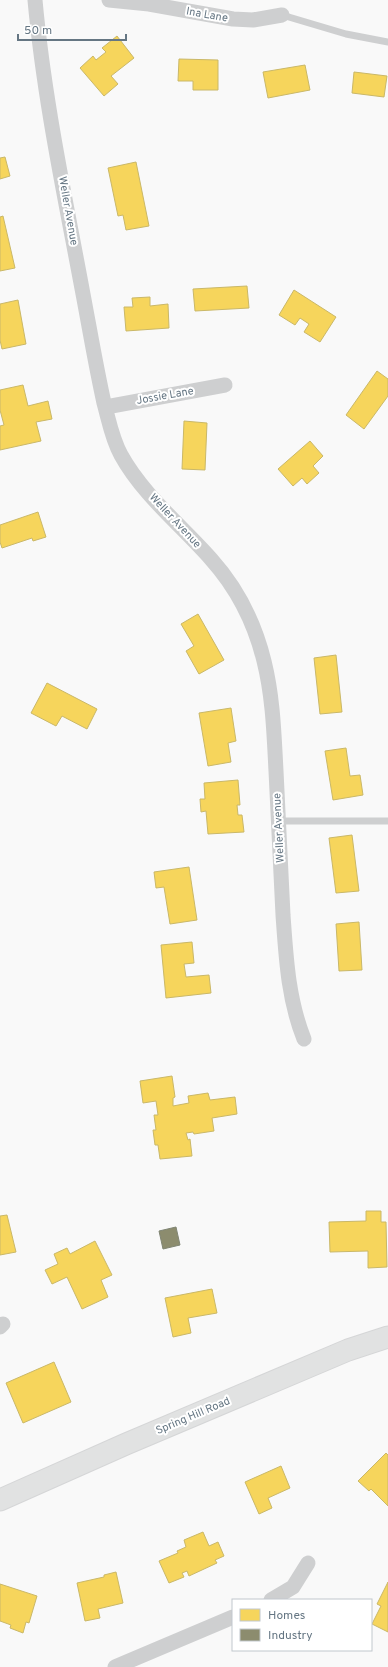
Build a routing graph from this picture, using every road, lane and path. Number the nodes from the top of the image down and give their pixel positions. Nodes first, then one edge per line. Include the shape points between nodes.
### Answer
1 (35, 0) edge
2 (110, 0) edge
3 (282, 15) joint
4 (388, 42) edge
5 (226, 385) dead end
6 (106, 407) junction
7 (278, 821) junction
8 (388, 821) edge
9 (304, 1039) dead end
10 (388, 1337) edge
11 (0, 1500) edge
12 (308, 1563) dead end
13 (273, 1599) edge
14 (232, 1617) edge
15 (115, 1667) edge

1 - 6 street, Weller Avenue via 39,48 48,102 96,366
2 - 3 street, Ina Lane via 149,4 233,19 253,20
3 - 4 lane via 346,34
5 - 6 street, Jossie Lane
6 - 7 street, Weller Avenue via 120,454 133,474 164,511 213,561 243,605 256,634 273,714
7 - 8 lane
7 - 9 street, Weller Avenue via 291,999
10 - 11 main road, Spring Hill Road via 348,1350
12 - 13 street via 293,1586
14 - 15 street

